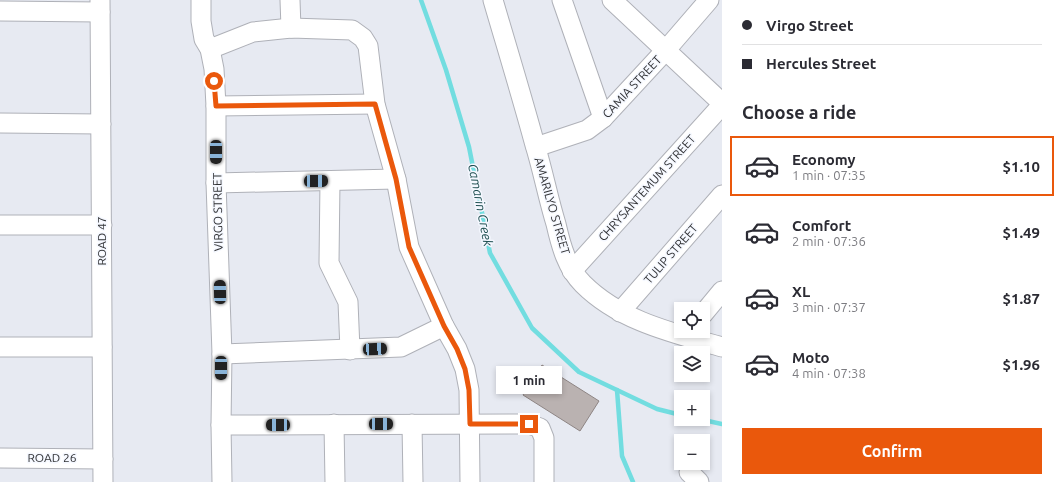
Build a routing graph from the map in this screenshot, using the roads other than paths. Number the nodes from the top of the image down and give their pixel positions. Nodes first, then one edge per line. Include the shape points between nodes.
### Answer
1 (200, 0) edge
2 (290, 0) edge
3 (493, 0) edge
4 (562, 0) edge
5 (612, 0) edge
6 (709, 0) edge
7 (720, 0) edge
8 (722, 2) edge
9 (100, 6) edge
10 (0, 11) edge
11 (291, 28) junction
12 (210, 49) junction
13 (665, 51) junction
14 (375, 104) junction
15 (722, 104) edge
16 (216, 106) junction
17 (603, 118) junction
18 (0, 122) edge
19 (101, 124) junction
20 (536, 147) junction
21 (396, 179) junction
22 (330, 181) junction
23 (216, 183) junction
24 (722, 195) edge
25 (0, 225) edge
26 (102, 225) junction
27 (572, 271) junction
28 (722, 291) edge
29 (710, 306) edge
30 (620, 312) junction
31 (444, 326) junction
32 (674, 331) edge
33 (698, 338) edge
34 (0, 347) edge
35 (102, 347) junction
36 (722, 347) edge
37 (350, 350) junction
38 (222, 354) junction
39 (334, 424) junction
40 (412, 424) junction
41 (470, 424) junction
42 (221, 425) junction
43 (0, 458) edge
44 (103, 459) junction
45 (103, 482) edge
46 (222, 482) edge
47 (335, 482) edge
48 (413, 482) edge
49 (470, 482) edge
50 (544, 482) edge

1 - 12 street, VIRGO STREET via 204,39
2 - 11 street
3 - 20 street, AMARILYO STREET
4 - 17 street
5 - 13 street
6 - 13 street, CAMIA STREET
7 - 8 street
9 - 10 street
9 - 19 street, ROAD 47
11 - 12 street via 253,32
11 - 14 street via 352,30 362,38 368,46
12 - 16 street, VIRGO STREET
13 - 15 street
13 - 17 street, CAMIA STREET
14 - 16 street
14 - 21 street
15 - 27 street, CHRYSANTEMUM STREET
16 - 23 street, VIRGO STREET
17 - 20 street, CAMIA STREET via 588,130
18 - 19 street
19 - 26 street, ROAD 47
20 - 27 street, AMARILYO STREET via 547,195
21 - 22 street
21 - 31 street via 409,247
22 - 23 street
22 - 37 street via 329,263 348,302
23 - 38 street, VIRGO STREET
24 - 30 street, TULIP STREET
25 - 26 street
26 - 35 street, ROAD 47
27 - 30 street, AMARILYO STREET via 583,284
28 - 29 street
30 - 32 street, AMARILYO STREET via 645,323
31 - 37 street via 401,347
31 - 41 street via 465,369 469,390
33 - 36 street, AMARILYO STREET
34 - 35 street
35 - 44 street, ROAD 47
37 - 38 street
38 - 42 street, VIRGO STREET
39 - 40 street
39 - 42 street
39 - 47 street
40 - 41 street
40 - 48 street
41 - 49 street
41 - 50 street via 529,424 540,428 544,438
42 - 46 street, VIRGO STREET
43 - 44 street, ROAD 26
44 - 45 street, ROAD 47

